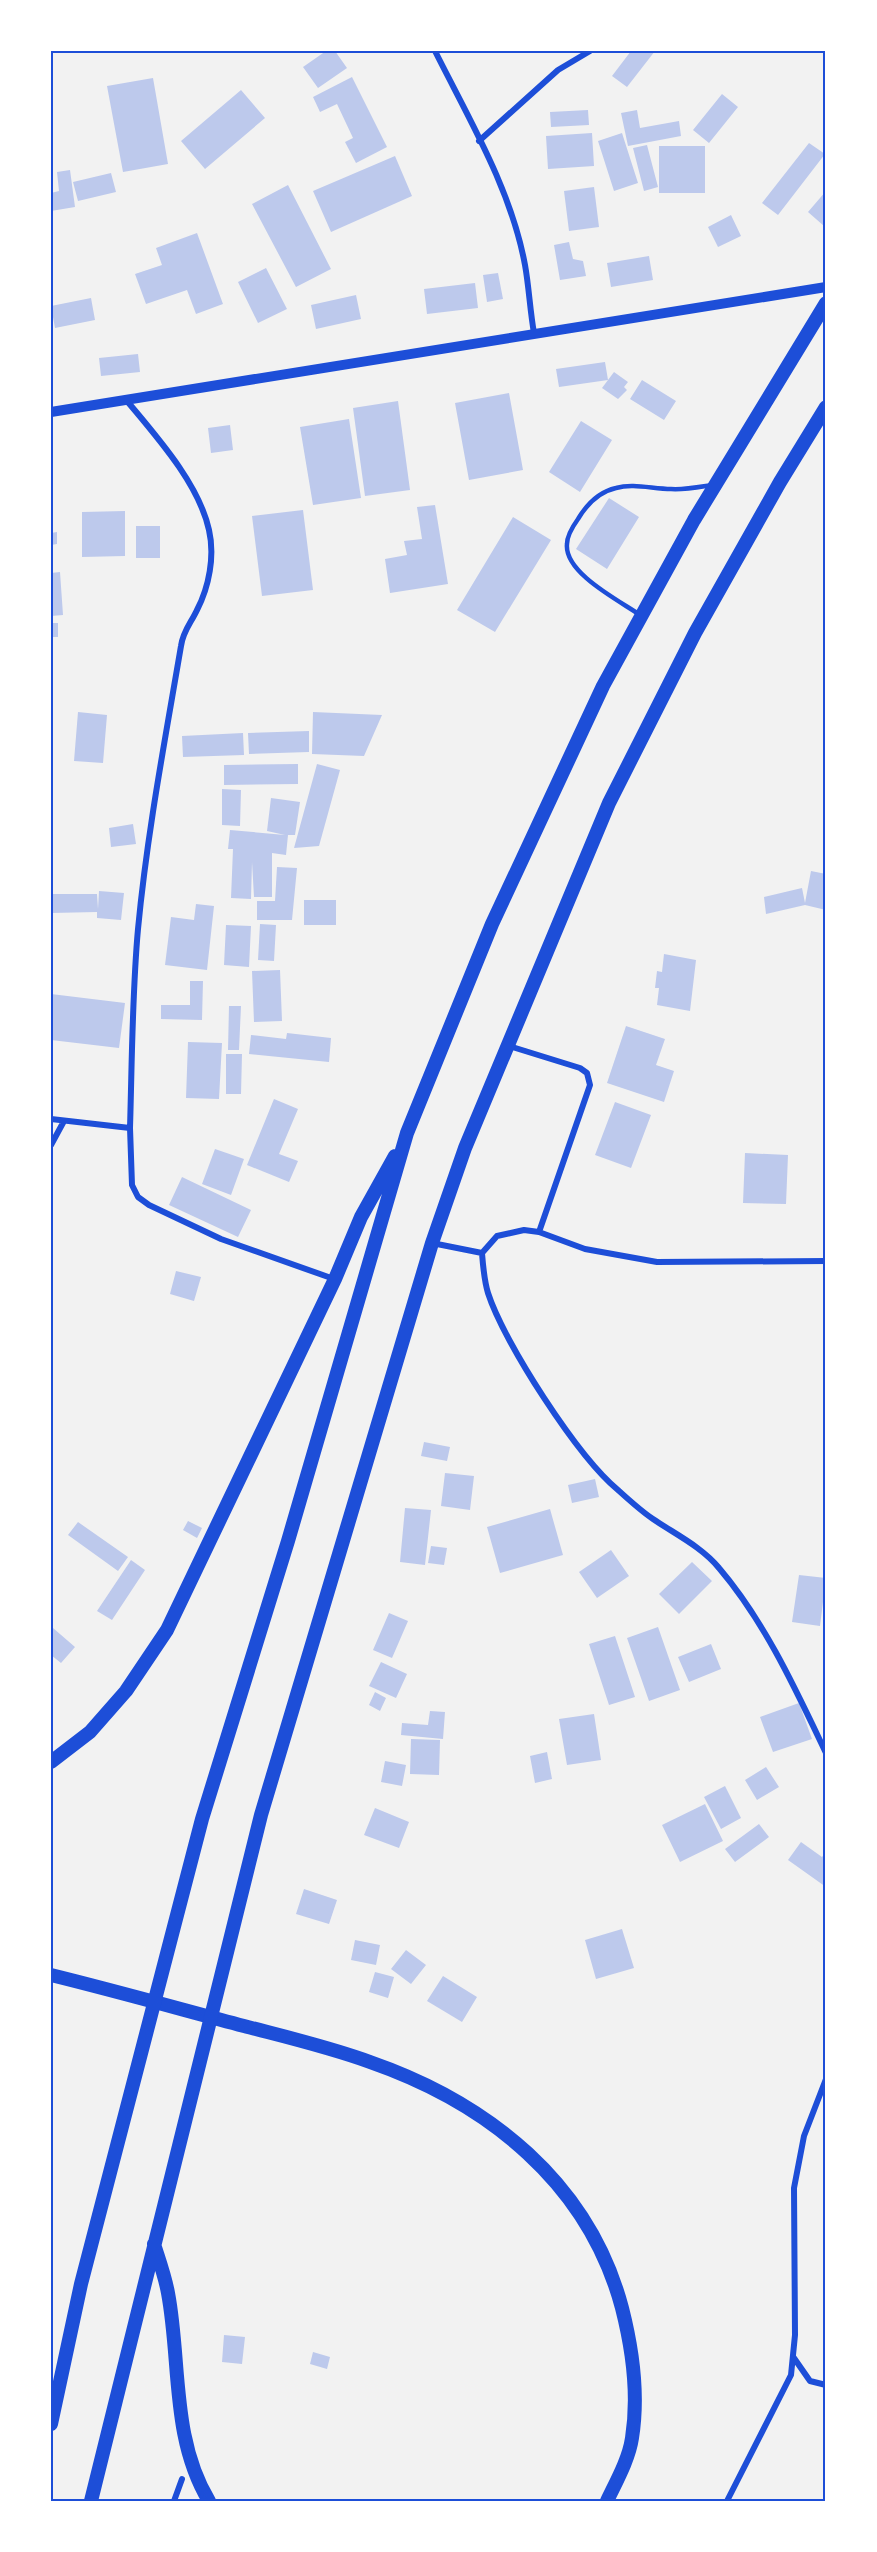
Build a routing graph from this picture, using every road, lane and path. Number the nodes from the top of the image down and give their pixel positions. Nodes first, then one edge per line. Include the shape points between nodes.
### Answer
1 (435, 51) edge
2 (590, 51) edge
3 (479, 141) junction
4 (826, 287) edge
5 (823, 308) edge
6 (534, 333) junction
7 (127, 401) junction
8 (826, 407) edge
9 (51, 411) edge
10 (715, 485) junction
11 (640, 615) junction
12 (508, 1045) junction
13 (51, 1119) edge
14 (64, 1121) junction
15 (130, 1128) junction
16 (407, 1133) junction
17 (51, 1145) edge
18 (539, 1232) junction
19 (432, 1243) junction
20 (482, 1252) junction
21 (826, 1261) edge
22 (334, 1279) junction
23 (826, 1753) edge
24 (51, 1762) edge
25 (51, 1975) edge
26 (826, 2079) edge
27 (153, 2241) junction
28 (794, 2358) junction
29 (826, 2385) edge
30 (51, 2424) edge
31 (182, 2479) dead end
32 (91, 2501) edge
33 (174, 2501) edge
34 (209, 2501) edge
35 (607, 2501) edge
36 (727, 2501) edge

1 - 3 street
2 - 3 street via 558,70
3 - 6 street via 512,218 525,265
4 - 6 street
5 - 10 main road
6 - 7 street
7 - 9 street
7 - 15 street via 174,460 199,501 211,549 201,601 183,634 147,847 138,931
8 - 12 main road via 695,633 609,803
10 - 11 main road
10 - 11 lane via 610,489 585,507 572,528 567,543 575,567
11 - 16 main road via 492,924
12 - 18 street via 580,1068 590,1078
12 - 19 main road via 465,1148
13 - 14 street
14 - 15 street
14 - 17 street
15 - 22 street via 132,1185 148,1205 221,1239
16 - 22 main road via 361,1217
16 - 30 main road via 202,1819 81,2284
18 - 20 street via 513,1231 497,1236
18 - 21 street via 585,1249 657,1262
19 - 20 street
19 - 27 main road via 261,1815
20 - 23 street via 489,1293 503,1325 578,1445 615,1488 720,1568 799,1694
22 - 24 main road via 168,1630 126,1691 90,1732
25 - 35 main road via 371,2062 461,2102 514,2140 549,2172 578,2209 601,2252 632,2347 632,2440
26 - 28 street via 804,2136 794,2188
27 - 32 main road
27 - 34 main road via 168,2292 178,2398 188,2450
28 - 29 street via 810,2381
28 - 36 street via 791,2374
31 - 33 street

